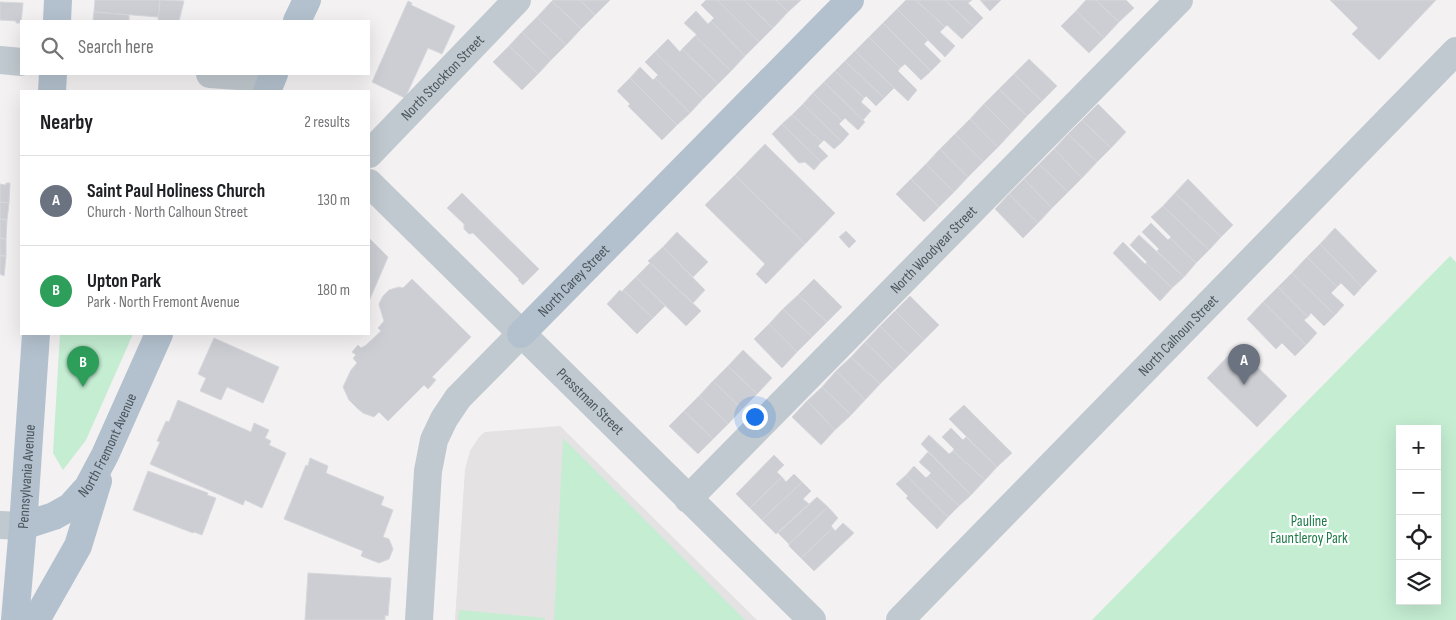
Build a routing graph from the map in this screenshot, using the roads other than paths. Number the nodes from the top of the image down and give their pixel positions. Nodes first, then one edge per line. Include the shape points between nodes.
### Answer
1 (58, 0) edge
2 (307, 0) edge
3 (517, 0) edge
4 (850, 0) edge
5 (1179, 0) edge
6 (57, 20) edge
7 (297, 20) edge
8 (1456, 51) edge
9 (0, 60) edge
10 (20, 62) edge
11 (53, 75) edge
12 (224, 75) edge
13 (269, 87) edge
14 (52, 90) edge
15 (370, 153) edge
16 (370, 184) edge
17 (522, 334) junction
18 (36, 335) edge
19 (159, 335) edge
20 (105, 455) junction
21 (688, 499) junction
22 (12, 526) edge
23 (15, 620) edge
24 (36, 620) edge
25 (419, 620) edge
26 (812, 620) edge
27 (900, 620) edge

1 - 6 main road
2 - 7 main road
3 - 15 street, North Stockton Street
4 - 17 main road, North Carey Street
5 - 21 street, North Woodyear Street
8 - 27 street, North Calhoun Street
9 - 10 street
11 - 14 main road
12 - 13 street via 238,76
16 - 17 street, Presstman Street
17 - 21 street, Presstman Street
17 - 25 street, North Carey Street via 458,398 434,440 428,471
18 - 22 main road, Pennsylvania Avenue
19 - 20 main road, North Fremont Avenue
20 - 22 main road, North Fremont Avenue via 88,487 70,507 54,516
20 - 24 main road via 78,546
21 - 26 street, Presstman Street
22 - 23 main road, Pennsylvania Avenue

